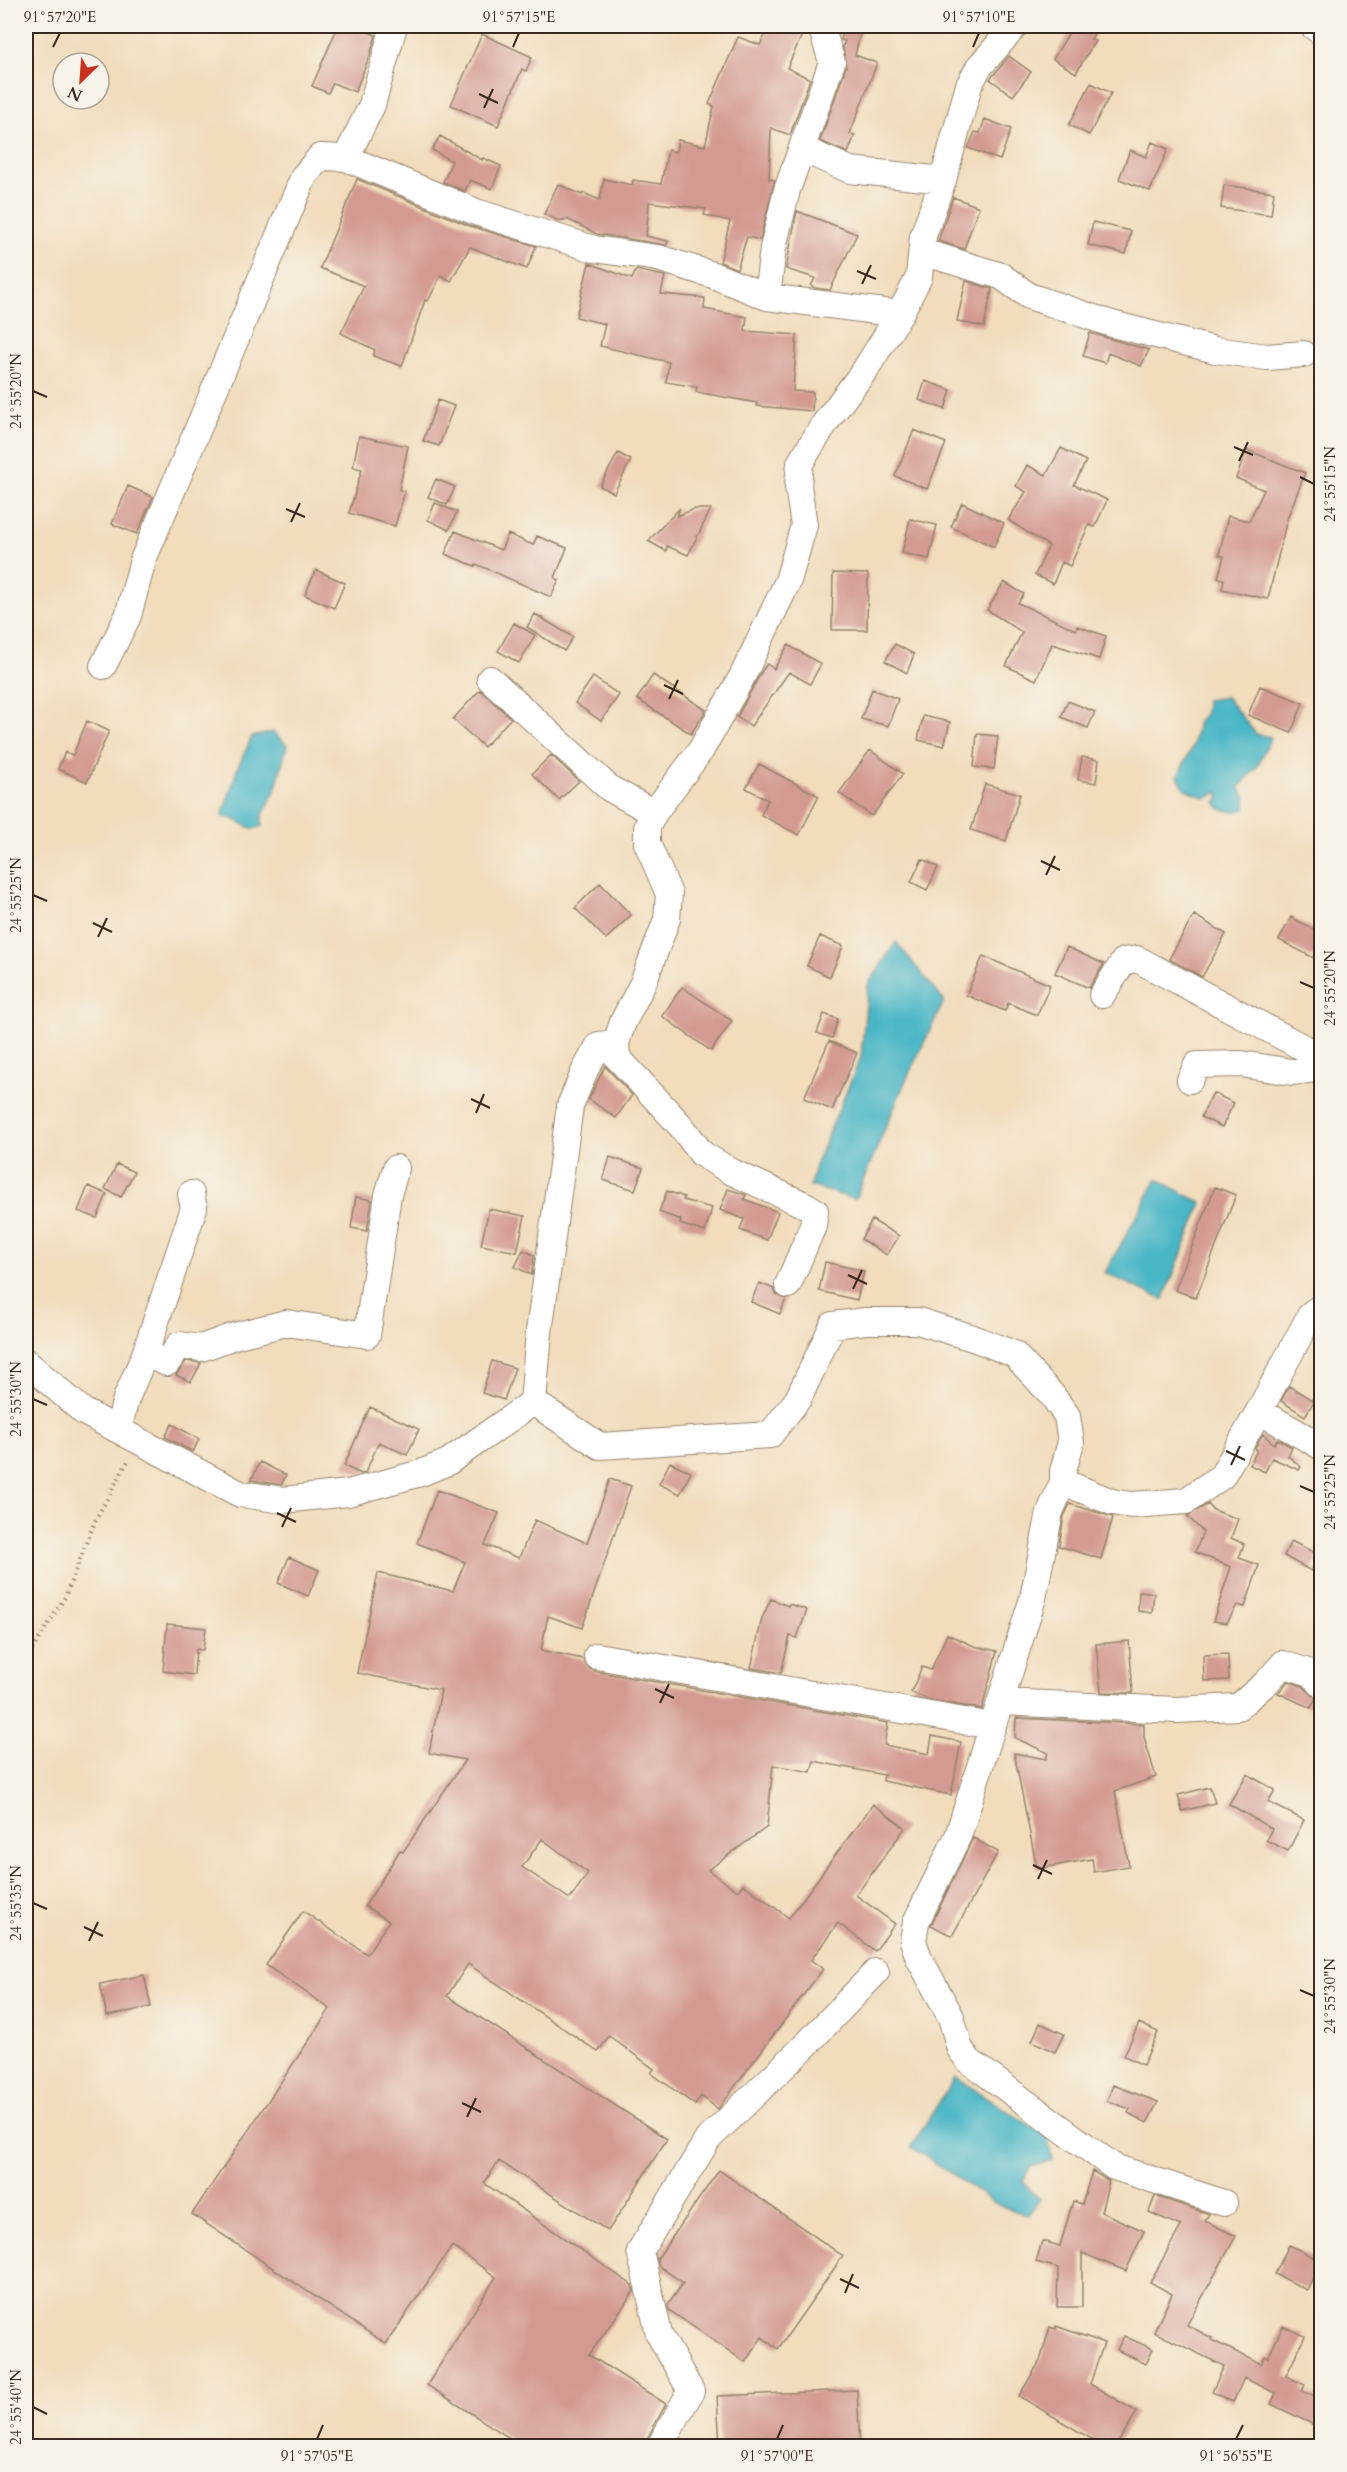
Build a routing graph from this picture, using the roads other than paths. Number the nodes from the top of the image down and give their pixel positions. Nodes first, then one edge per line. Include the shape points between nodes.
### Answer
1 (394, 26) edge
2 (821, 26) edge
3 (1015, 26) edge
4 (1314, 26) edge
5 (1322, 33) edge
6 (801, 149) junction
7 (346, 158) junction
8 (943, 180) junction
9 (922, 252) junction
10 (768, 297) junction
11 (900, 314) junction
12 (1305, 354) dead end
13 (103, 666) dead end
14 (490, 679) dead end
15 (654, 813) junction
16 (1102, 995) dead end
17 (616, 1043) junction
18 (1322, 1067) edge
19 (1190, 1080) dead end
20 (396, 1168) dead end
21 (190, 1194) dead end
22 (788, 1285) dead end
23 (1322, 1306) edge
24 (145, 1354) junction
25 (26, 1362) edge
26 (533, 1402) junction
27 (1259, 1411) junction
28 (129, 1435) junction
29 (1322, 1447) edge
30 (1064, 1482) junction
31 (597, 1656) dead end
32 (1322, 1685) edge
33 (1001, 1702) junction
34 (992, 1726) junction
35 (876, 1972) dead end
36 (1224, 2202) dead end
37 (660, 2446) edge

1 - 7 street via 372,105
2 - 6 street via 832,62
3 - 8 street via 979,67 969,85
4 - 5 street
6 - 8 street via 850,170
6 - 10 street via 773,248
7 - 10 street via 476,212 594,249 658,258 713,274
7 - 13 street via 320,157 304,176 143,560 128,616
8 - 9 street via 923,236
9 - 11 street via 919,278
9 - 12 street via 1001,276 1029,296 1112,324 1215,350 1267,357
10 - 11 street
11 - 15 street via 800,463 798,486 804,525 788,581 743,675 701,750
14 - 15 street via 609,788
15 - 17 street via 647,827 647,843 669,894 667,919
16 - 18 street via 1124,961 1137,959 1304,1048
17 - 22 street via 617,1057 702,1154 815,1212
17 - 26 street via 598,1045 570,1106
18 - 19 street via 1292,1072 1240,1064 1197,1065
20 - 24 street via 388,1195 367,1335 286,1323 201,1348 179,1345 167,1363
21 - 24 street via 194,1208
23 - 27 street via 1311,1314
24 - 28 street via 126,1399
25 - 28 street via 84,1412
26 - 28 street via 448,1462 421,1473 348,1493 283,1500 240,1494
26 - 30 street via 600,1446 770,1435 798,1399 833,1325 918,1321 1014,1354 1034,1375 1067,1416 1071,1442
27 - 29 street
27 - 30 street via 1222,1476 1186,1501 1132,1505 1112,1502
30 - 33 street via 1050,1512 1033,1598
31 - 34 street
32 - 33 street via 1311,1673 1283,1664 1238,1707 1176,1710
33 - 34 street
34 - 36 street via 958,1836 916,1922 913,1941 951,2016 960,2049 969,2061 1114,2167
35 - 37 street via 708,2139 640,2251 659,2334 691,2391

